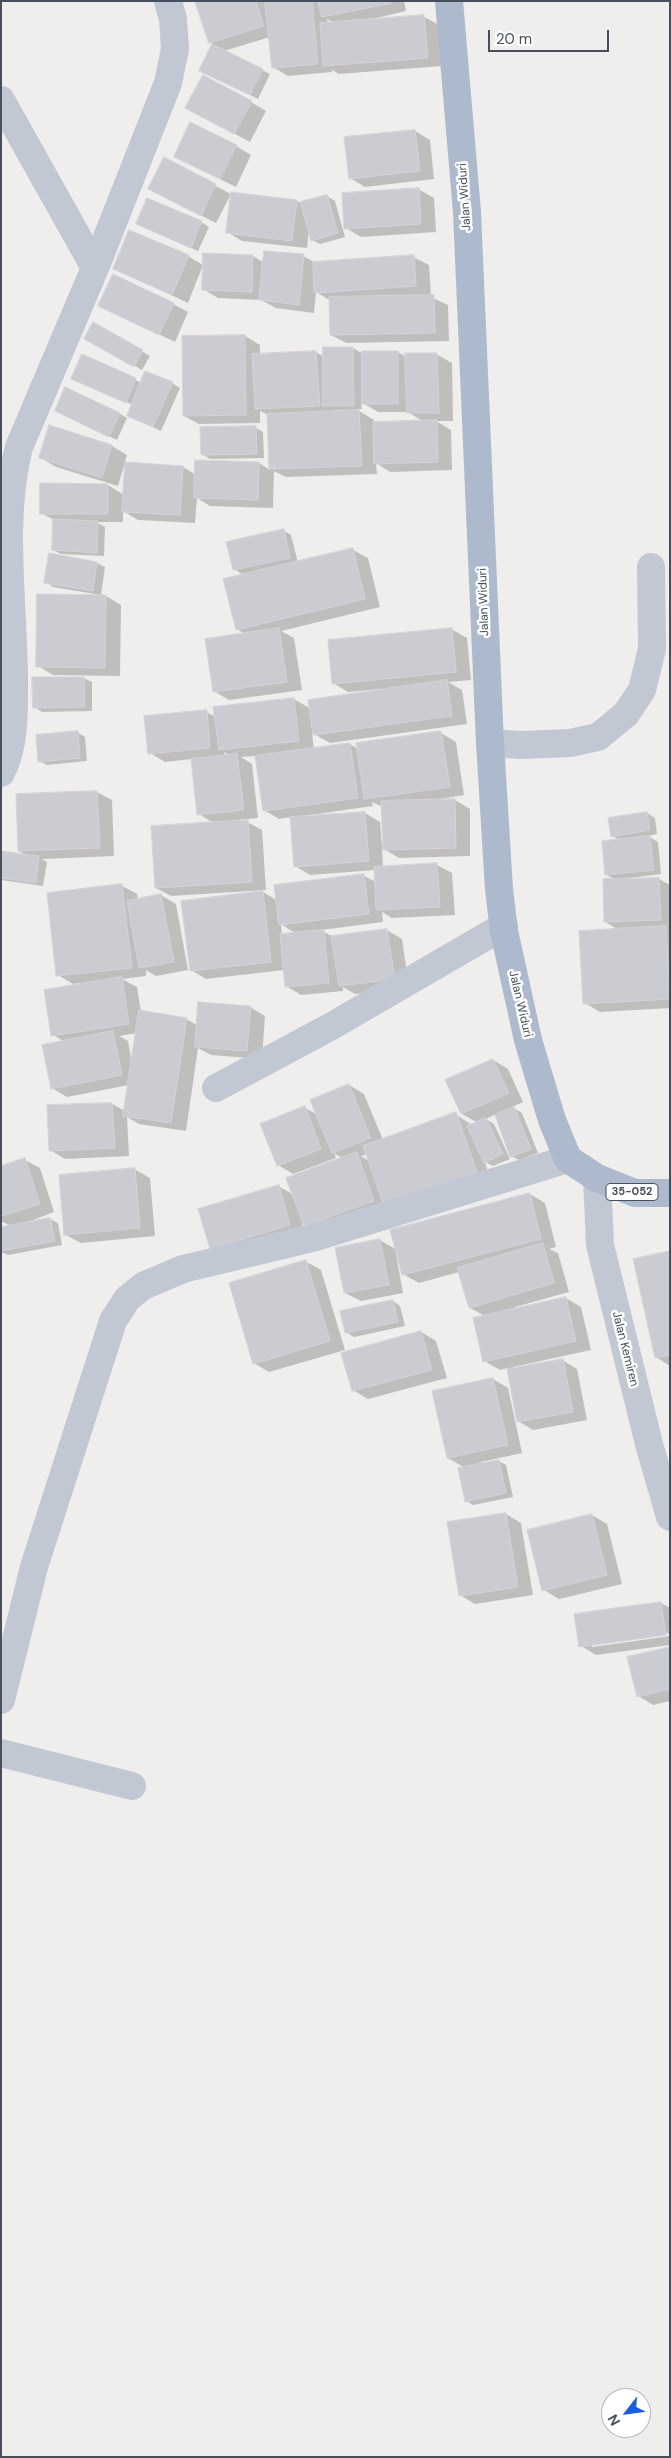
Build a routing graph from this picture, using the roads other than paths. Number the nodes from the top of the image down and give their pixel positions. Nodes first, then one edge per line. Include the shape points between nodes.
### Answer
1 (168, 1) edge
2 (449, 1) edge
3 (1, 100) edge
4 (95, 268) junction
5 (4, 507) edge
6 (651, 567) dead end
7 (490, 742) junction
8 (1, 773) edge
9 (504, 928) junction
10 (216, 1088) dead end
11 (568, 1158) junction
12 (597, 1178) junction
13 (670, 1193) edge
14 (670, 1517) edge
15 (1, 1700) edge
16 (1, 1754) edge
17 (132, 1786) dead end

1 - 4 street via 175,49 168,83
2 - 7 main road, Jalan Widuri via 467,212
3 - 4 street
4 - 5 street via 19,447
5 - 8 street via 14,648 14,719 7,761
6 - 7 street via 652,649 642,690 626,714 598,737 570,743 521,745
7 - 9 main road, Jalan Widuri
9 - 10 street
9 - 11 main road, Jalan Widuri via 513,975 552,1120
11 - 12 main road
11 - 15 street via 313,1238 183,1269 143,1286 127,1299 113,1321 34,1567
12 - 13 main road, 35-052 via 635,1193
12 - 14 street, Jalan Kemiren via 600,1245
16 - 17 street

